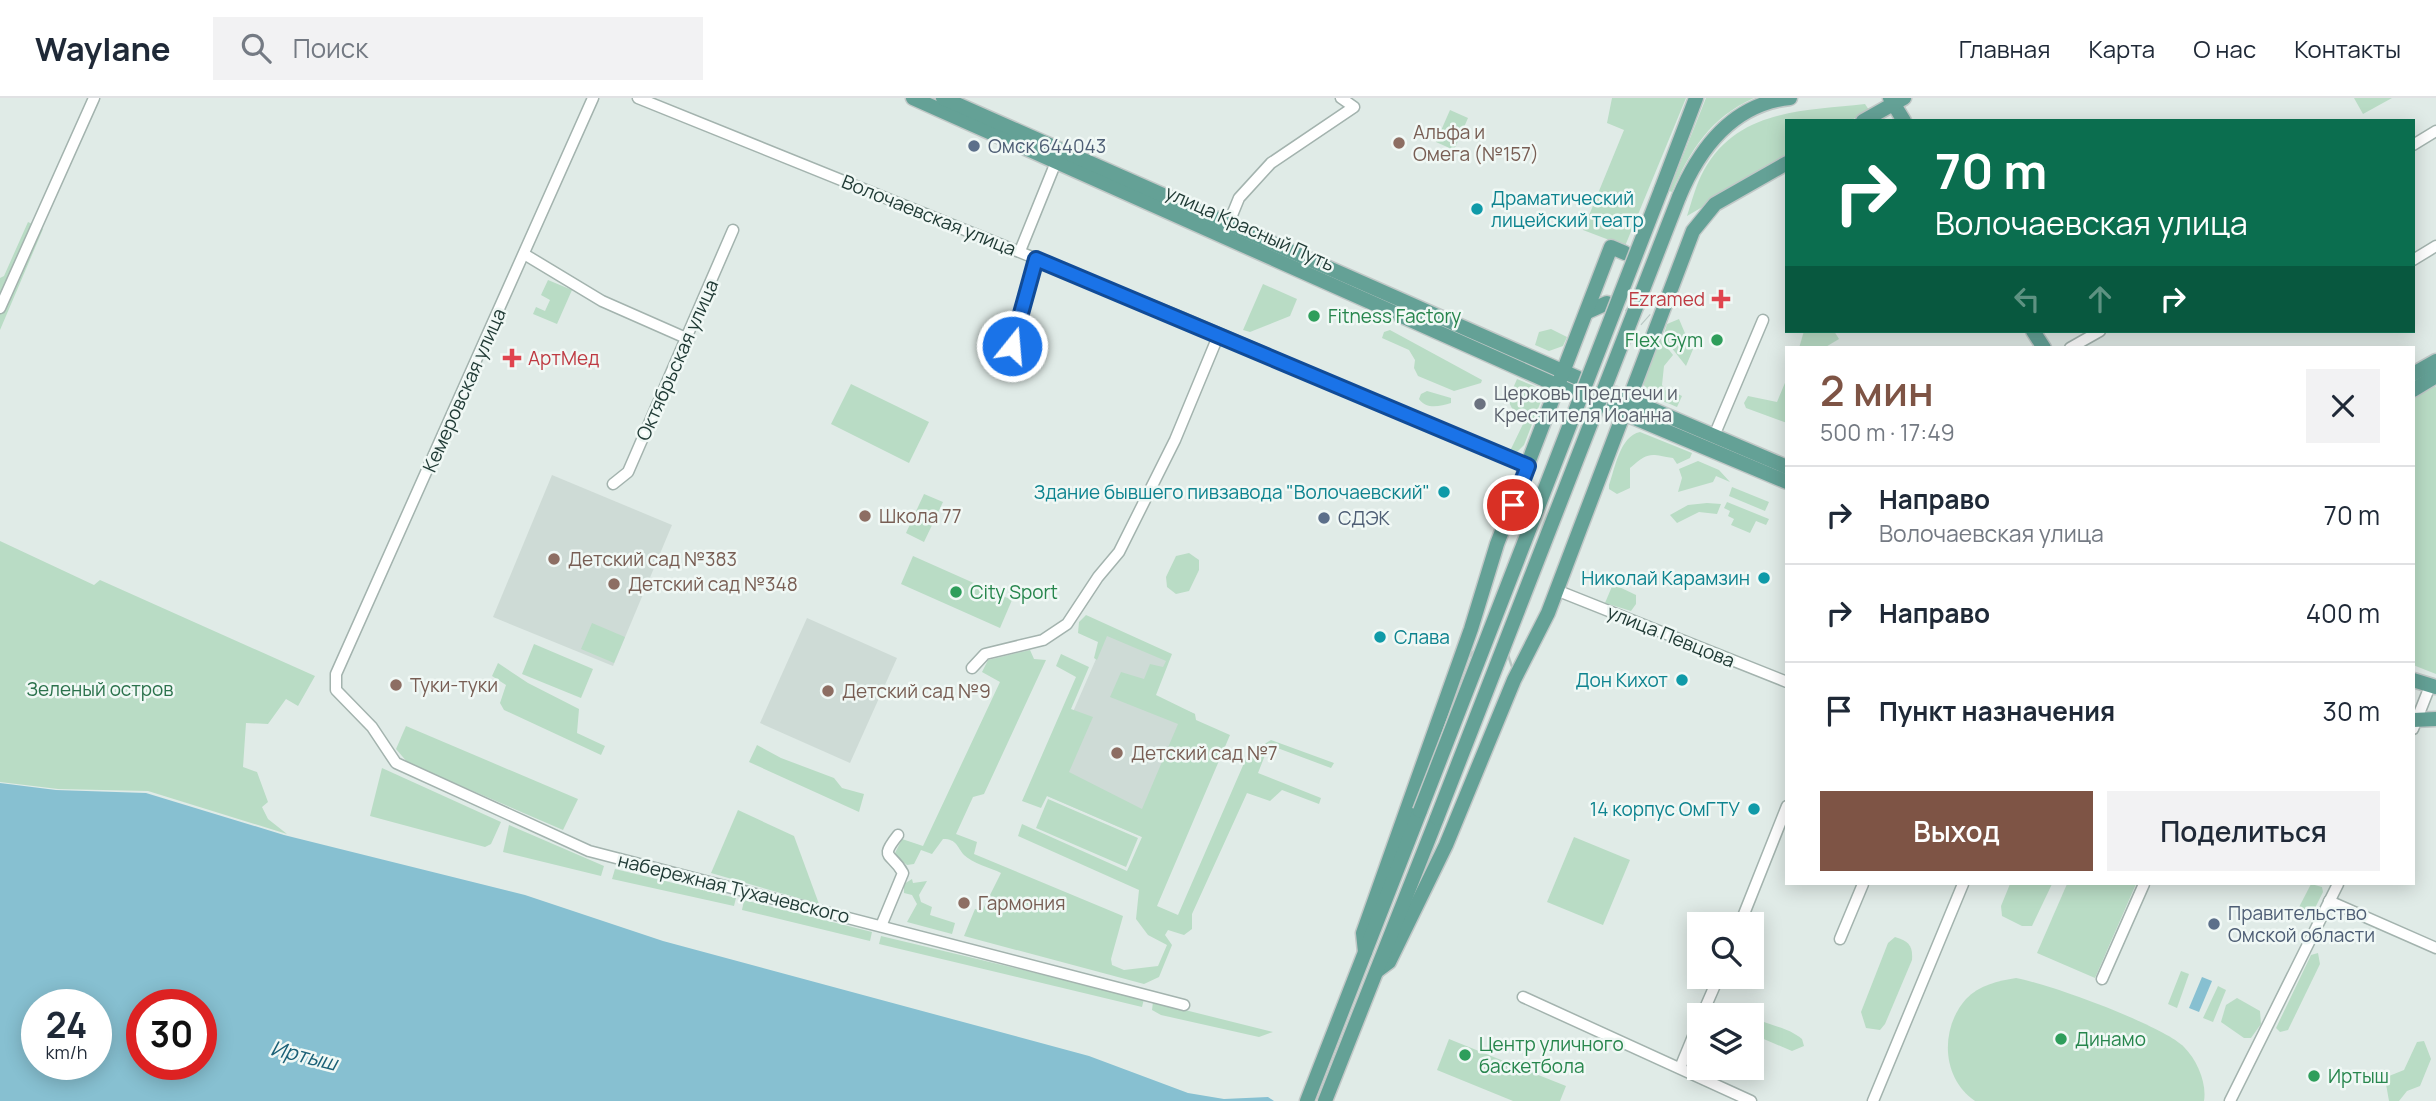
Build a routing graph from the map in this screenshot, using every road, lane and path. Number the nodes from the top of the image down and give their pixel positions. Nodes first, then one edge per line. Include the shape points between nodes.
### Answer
1 (94, 98) edge
2 (593, 98) edge
3 (638, 98) edge
4 (913, 98) edge
5 (943, 98) edge
6 (1341, 98) edge
7 (1696, 98) edge
8 (1790, 98) edge
9 (1896, 100) edge
10 (1866, 119) edge
11 (1903, 119) edge
12 (2436, 131) edge
13 (2415, 144) edge
14 (1058, 156) junction
15 (1785, 164) edge
16 (1228, 225) junction
17 (733, 230) dead end
18 (2436, 246) edge
19 (1020, 251) junction
20 (1625, 253) dead end
21 (524, 254) junction
22 (1036, 259) junction
23 (2415, 259) edge
24 (1607, 303) tunnel mouth
25 (0, 308) edge
26 (1587, 312) junction
27 (1646, 320) dead end
28 (1763, 320) dead end
29 (2096, 333) edge
30 (1219, 334) junction
31 (686, 338) junction
32 (1651, 341) junction
33 (1012, 346) dead end
34 (2073, 346) edge
35 (2436, 360) edge
36 (2415, 373) edge
37 (2436, 376) edge
38 (1568, 382) junction
39 (2415, 389) edge
40 (1620, 404) junction
41 (1714, 436) junction
42 (1528, 466) junction
43 (1785, 466) edge
44 (1785, 481) edge
45 (613, 484) dead end
46 (1556, 590) junction
47 (1471, 629) junction
48 (1536, 635) junction
49 (1474, 650) dead end
50 (1511, 660) dead end
51 (972, 668) dead end
52 (1785, 680) edge
53 (334, 681) joint
54 (2415, 681) edge
55 (2433, 686) edge
56 (2436, 719) edge
57 (2415, 721) edge
58 (2415, 723) edge
59 (1785, 811) edge
60 (898, 835) dead end
61 (1863, 885) edge
62 (1963, 885) edge
63 (2144, 885) edge
64 (2337, 885) edge
65 (2329, 901) junction
66 (1745, 912) edge
67 (881, 926) junction
68 (1840, 939) dead end
69 (2436, 948) edge
70 (1366, 952) junction
71 (1377, 971) junction
72 (2102, 979) dead end
73 (1523, 997) dead end
74 (1184, 1005) dead end
75 (1687, 1052) edge
76 (1680, 1069) junction
77 (1307, 1101) edge
78 (1325, 1101) edge
79 (1751, 1101) edge
80 (1873, 1101) edge
81 (2230, 1101) edge

1 - 25 street
2 - 21 street, Кемеровская улица
3 - 19 street, Волочаевская улица
4 - 14 main road, улица Красный Путь
5 - 14 main road, улица Красный Путь
6 - 16 street via 1354,107 1270,163 1240,198
7 - 70 main road, bridge
8 - 71 main road, bridge via 1755,106 1716,134 1679,197
9 - 10 main road
9 - 11 main road
12 - 13 street
14 - 16 main road, улица Красный Путь
14 - 19 street
14 - 38 main road, улица Красный Путь
15 - 32 main road via 1702,216 1670,271
16 - 38 main road, улица Красный Путь
17 - 31 street, Октябрьская улица
18 - 23 street
19 - 22 street, Волочаевская улица
20 - 26 main road via 1611,247
21 - 31 street via 602,302
21 - 53 street, Кемеровская улица
22 - 30 street, Волочаевская улица
22 - 33 street
24 - 26 main road
26 - 38 main road
27 - 32 main road
28 - 41 street
29 - 34 street
30 - 42 street, Волочаевская улица
30 - 51 street via 1175,440 1119,552 1067,624 1044,640 985,654
31 - 45 street, Октябрьская улица via 628,472
32 - 40 main road
35 - 36 main road
37 - 39 main road
38 - 42 main road
40 - 41 main road
40 - 44 main road
40 - 46 main road
41 - 43 main road
42 - 47 main road via 1480,592
46 - 48 main road
46 - 52 street, улица Певцова
47 - 49 main road
47 - 70 main road via 1371,908 1363,933
48 - 50 main road
48 - 71 main road via 1446,845 1388,962
53 - 67 street, набережная Тухачевского via 336,690 372,727 396,763 410,771 589,850
54 - 55 main road
55 - 57 street
56 - 58 main road
59 - 66 street
60 - 67 street via 887,853 903,873
61 - 68 street
62 - 80 street
63 - 72 street
64 - 65 street
65 - 69 street
65 - 81 street
67 - 74 street, набережная Тухачевского
70 - 77 main road
71 - 78 main road
73 - 76 street
75 - 76 street
76 - 79 street

